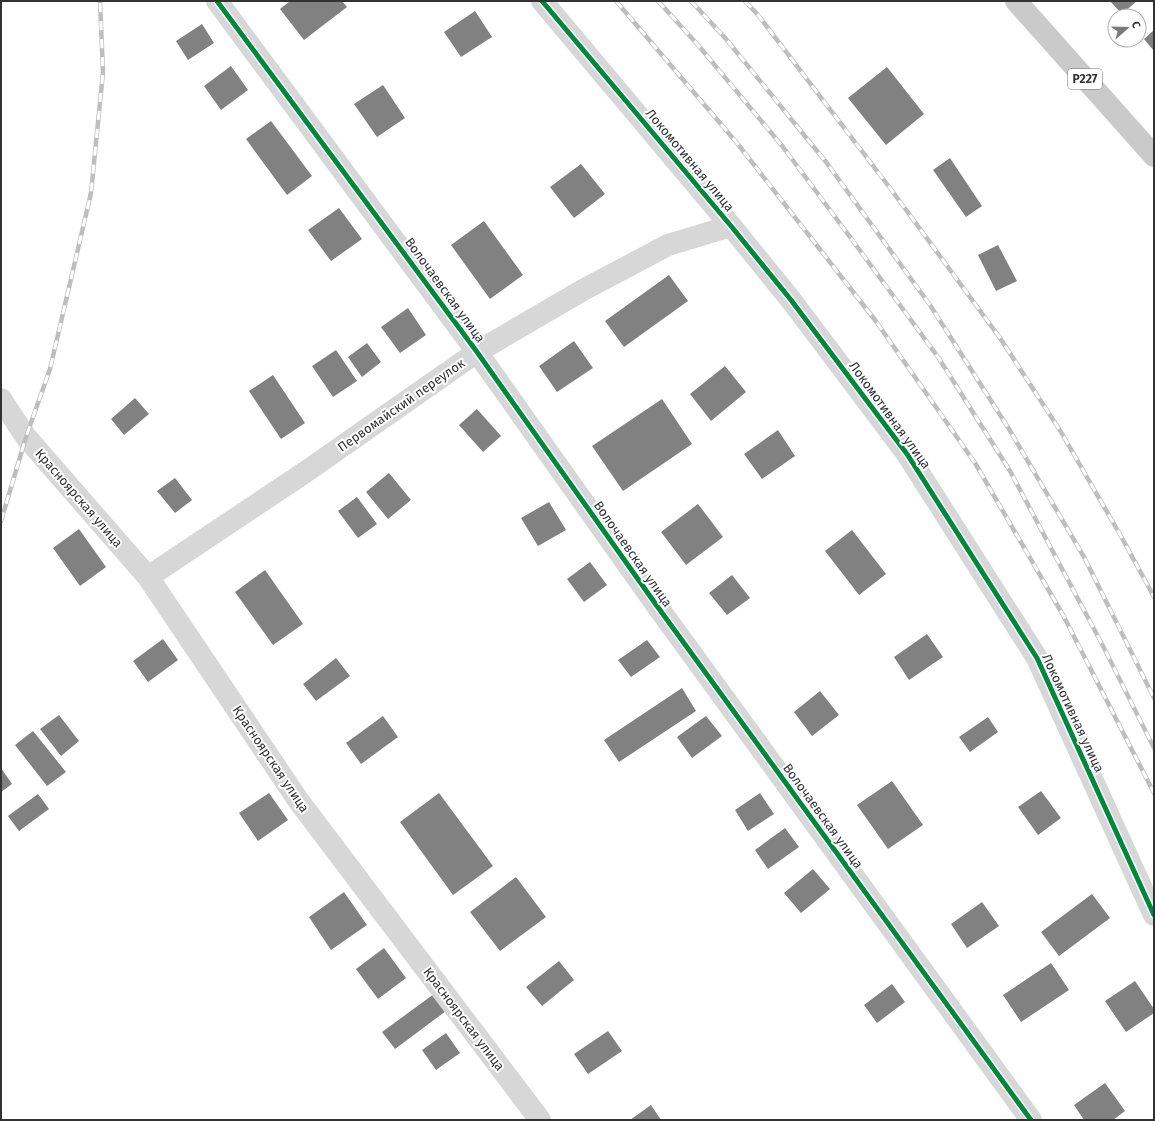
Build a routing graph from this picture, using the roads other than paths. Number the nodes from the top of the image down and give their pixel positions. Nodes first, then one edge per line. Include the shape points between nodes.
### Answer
1 (217, 1) edge
2 (542, 1) edge
3 (1016, 1) edge
4 (1154, 156) edge
5 (731, 226) junction
6 (477, 352) junction
7 (1, 399) edge
8 (148, 577) junction
9 (1154, 915) edge
10 (540, 1120) edge
11 (1031, 1120) edge

1 - 6 street, Волочаевская улица
2 - 5 street, Локомотивная улица
3 - 4 main road, Р227
5 - 6 street, Первомайский переулок via 668,245 583,290
5 - 9 street, Локомотивная улица via 791,300 907,454 1037,658
6 - 8 street, Первомайский переулок via 304,473
6 - 11 street, Волочаевская улица via 657,606
7 - 8 street, Красноярская улица via 26,436
8 - 10 street, Красноярская улица via 298,800

